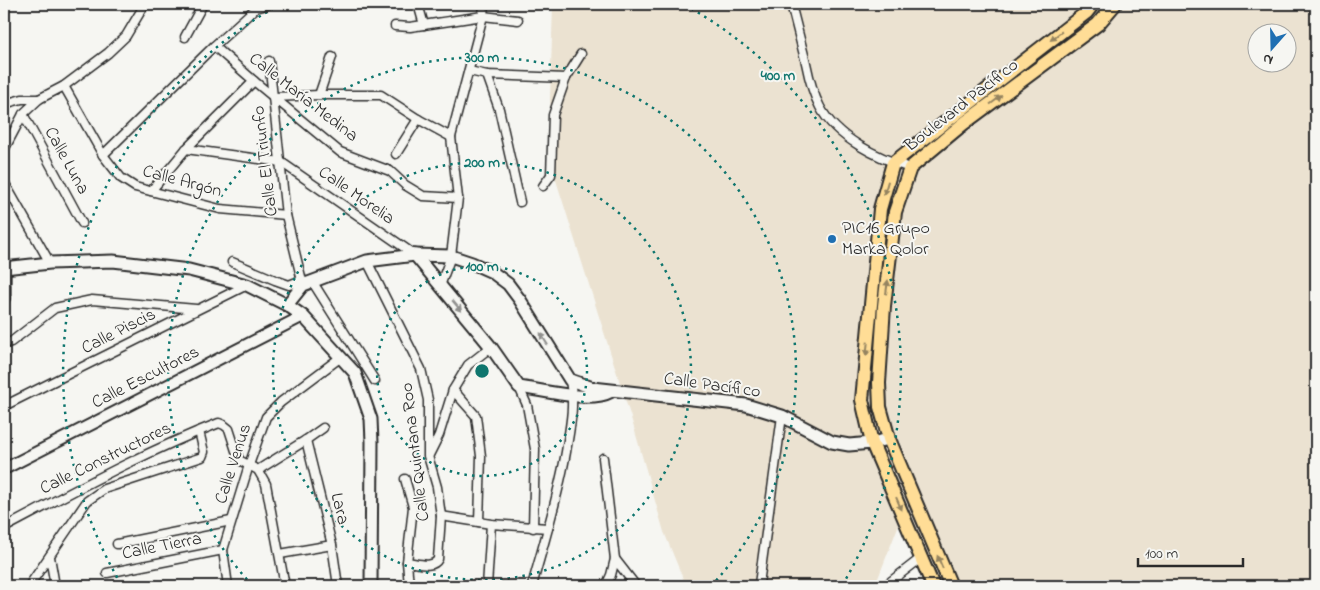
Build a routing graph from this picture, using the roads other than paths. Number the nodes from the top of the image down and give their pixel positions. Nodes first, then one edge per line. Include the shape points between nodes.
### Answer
1 (145, 4) edge
2 (203, 4) edge
3 (269, 4) edge
4 (418, 4) edge
5 (484, 4) edge
6 (791, 4) edge
7 (1093, 4) edge
8 (1115, 4) edge
9 (483, 16) junction
10 (518, 20) dead end
11 (424, 25) junction
12 (396, 26) dead end
13 (185, 36) dead end
14 (214, 46) junction
15 (582, 54) dead end
16 (332, 57) dead end
17 (269, 61) dead end
18 (469, 71) junction
19 (487, 75) junction
20 (566, 78) junction
21 (254, 81) junction
22 (64, 86) junction
23 (319, 95) junction
24 (274, 97) junction
25 (39, 99) junction
26 (4, 104) edge
27 (23, 114) junction
28 (418, 119) junction
29 (451, 137) junction
30 (186, 149) junction
31 (4, 150) edge
32 (396, 154) dead end
33 (103, 155) junction
34 (281, 162) junction
35 (893, 163) junction
36 (910, 168) junction
37 (4, 182) edge
38 (543, 186) dead end
39 (152, 191) junction
40 (458, 198) junction
41 (520, 202) dead end
42 (286, 215) junction
43 (82, 223) dead end
44 (415, 255) junction
45 (451, 256) junction
46 (366, 261) junction
47 (232, 262) dead end
48 (50, 263) junction
49 (5, 268) edge
50 (306, 282) junction
51 (248, 285) junction
52 (440, 286) junction
53 (4, 302) edge
54 (287, 305) junction
55 (198, 309) junction
56 (303, 316) junction
57 (4, 344) edge
58 (491, 346) junction
59 (341, 357) junction
60 (570, 380) junction
61 (375, 381) dead end
62 (519, 387) junction
63 (453, 390) junction
64 (613, 390) junction
65 (573, 395) junction
66 (4, 406) edge
67 (782, 416) junction
68 (323, 428) dead end
69 (199, 431) junction
70 (306, 440) junction
71 (889, 440) junction
72 (872, 443) junction
73 (428, 456) junction
74 (603, 458) dead end
75 (248, 465) junction
76 (4, 469) edge
77 (258, 470) junction
78 (110, 472) junction
79 (405, 479) dead end
80 (116, 486) junction
81 (441, 516) junction
82 (231, 521) junction
83 (479, 522) junction
84 (492, 524) junction
85 (4, 528) edge
86 (533, 528) junction
87 (548, 528) junction
88 (117, 544) dead end
89 (332, 545) junction
90 (223, 550) junction
91 (280, 554) junction
92 (50, 557) junction
93 (615, 558) junction
94 (922, 558) junction
95 (408, 562) junction
96 (107, 573) dead end
97 (29, 586) edge
98 (53, 586) edge
99 (228, 586) edge
100 (285, 586) edge
101 (338, 586) edge
102 (371, 586) edge
103 (408, 586) edge
104 (487, 586) edge
105 (532, 586) edge
106 (606, 586) edge
107 (636, 586) edge
108 (760, 586) edge
109 (887, 586) edge
110 (933, 586) edge
111 (950, 586) edge

1 - 22 street via 126,36 108,54
2 - 13 street
3 - 14 street via 256,8
4 - 11 street
5 - 9 street
6 - 35 street via 820,108 838,130 857,145
7 -> 35 main road, Boulevard Pacífico via 1087,12
36 -> 8 main road, Boulevard Pacífico via 963,124 1098,24
9 - 10 street
9 - 11 street
9 - 18 street
11 - 12 street
14 - 21 street, Calle María Medina
14 - 33 street
15 - 20 street
16 - 23 street
17 - 24 street, Calle El Triunfo
18 - 19 street
18 - 29 street
19 - 20 street
19 - 41 street via 499,109
20 - 38 street via 553,116 551,175
21 - 24 street, Calle María Medina
21 - 30 street
22 - 25 street
22 - 33 street, Calle Argón
23 - 24 street
23 - 28 street via 381,95
24 - 34 street, Calle El Triunfo
24 - 40 street, Calle María Medina via 340,152 390,171 423,196
25 - 26 street
25 - 27 street
27 - 31 street
27 - 43 street, Calle Luna
28 - 29 street
28 - 32 street
29 - 40 street
30 - 34 street
30 - 39 street
33 - 39 street, Calle Argón via 121,178 135,187
34 - 42 street, Calle El Triunfo
34 - 44 street, Calle Morelia
35 - 36 street
35 -> 72 main road, Boulevard Pacífico via 880,209 862,400
71 -> 36 main road, Boulevard Pacífico via 880,406 879,382 884,315 895,212
37 - 48 street
39 - 42 street, Calle Argón via 220,209
40 - 45 street
42 - 50 street, Calle El Triunfo
44 - 45 main road
44 - 46 main road
44 - 52 main road
45 - 52 street
60 -> 45 main road via 508,284 492,272
46 - 50 main road
46 - 73 street, Calle Quintana Roo via 421,369 428,400
47 - 50 street via 289,285
48 - 49 main road
48 - 51 main road via 113,261 189,270
49 - 53 street
50 - 54 main road
50 - 61 street, Calle El Triunfo
51 - 54 main road
51 - 55 street, Calle Piscis
52 -> 58 main road
54 - 56 main road
55 - 57 street via 92,300 56,308
55 - 66 street, Calle Piscis
56 - 59 main road
56 - 76 street, Calle Escultores
58 - 62 main road
58 - 63 street via 468,365
59 - 75 street, Calle Venus via 266,417
59 - 102 main road via 355,373 371,419
60 - 64 main road, Calle Pacífico via 593,388
60 - 65 street
62 - 65 main road, Calle Pacífico
62 - 86 street via 527,405 535,449
63 - 73 street via 439,435
63 - 83 street via 476,416 481,456
64 - 65 main road, Calle Pacífico via 604,395
64 - 67 main road, Calle Pacífico via 746,405
65 - 87 street via 562,474
67 - 72 main road, Calle Pacífico via 832,442 849,445
67 - 108 street
68 - 70 street
69 - 75 street, Calle Constructores via 218,423 224,425 229,429 239,460
69 - 78 street, Calle Constructores
69 - 80 street via 204,452 198,460
70 - 77 street
70 - 89 street, Lara
71 - 72 main road, Calle Pacífico
111 -> 71 main road, Boulevard Pacífico
72 -> 94 main road, Boulevard Pacífico
73 - 81 street, Calle Quintana Roo
74 - 93 street
75 - 77 street
75 - 82 street, Calle Venus
77 - 91 street via 266,484
78 - 80 street
78 - 85 street, Calle Constructores
79 - 95 street via 413,507
80 - 92 street via 104,489 87,501
81 - 83 street
81 - 95 street, Calle Quintana Roo via 437,562 432,565
82 - 88 street
82 - 90 street, Calle Venus
83 - 84 street
84 - 86 street
84 - 104 street
86 - 87 street
87 - 105 street
89 - 91 street
89 - 101 street, Lara
90 - 96 street, Calle Tierra
90 - 99 street, Calle Venus
91 - 100 street
92 - 97 street
92 - 98 street
93 - 106 street
93 - 107 street
94 - 109 street
94 - 110 main road, Boulevard Pacífico
95 - 103 street

